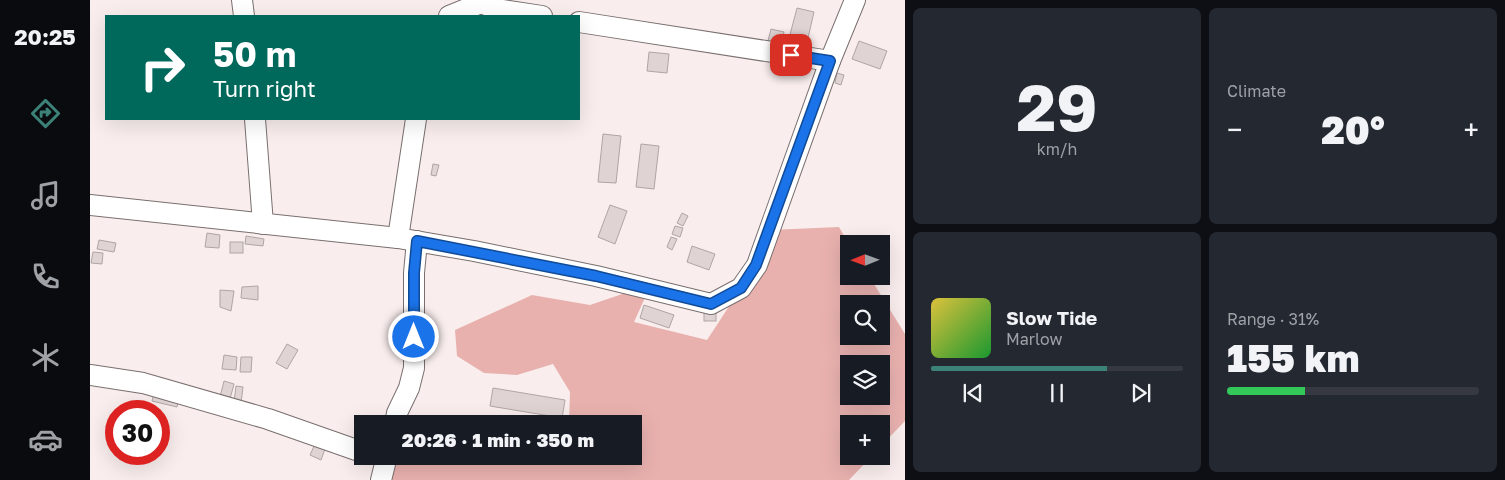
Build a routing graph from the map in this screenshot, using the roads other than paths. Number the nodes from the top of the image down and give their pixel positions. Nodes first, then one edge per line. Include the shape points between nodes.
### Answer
1 (242, 0) edge
2 (855, 0) edge
3 (481, 2) edge
4 (244, 15) edge
5 (451, 15) edge
6 (535, 15) edge
7 (580, 22) edge
8 (830, 61) junction
9 (255, 120) edge
10 (416, 120) edge
11 (90, 205) edge
12 (263, 224) junction
13 (408, 239) junction
14 (90, 375) edge
15 (396, 415) edge
16 (354, 449) edge
17 (382, 465) edge
18 (381, 480) edge

1 - 4 street
2 - 8 street
3 - 5 street
3 - 6 street via 496,9
7 - 8 street
8 - 13 street via 756,265 741,288 711,304 596,276
9 - 12 street
10 - 13 street
11 - 12 street
12 - 13 street
13 - 15 street via 414,273 414,368
14 - 16 street via 143,383 268,419
17 - 18 street

